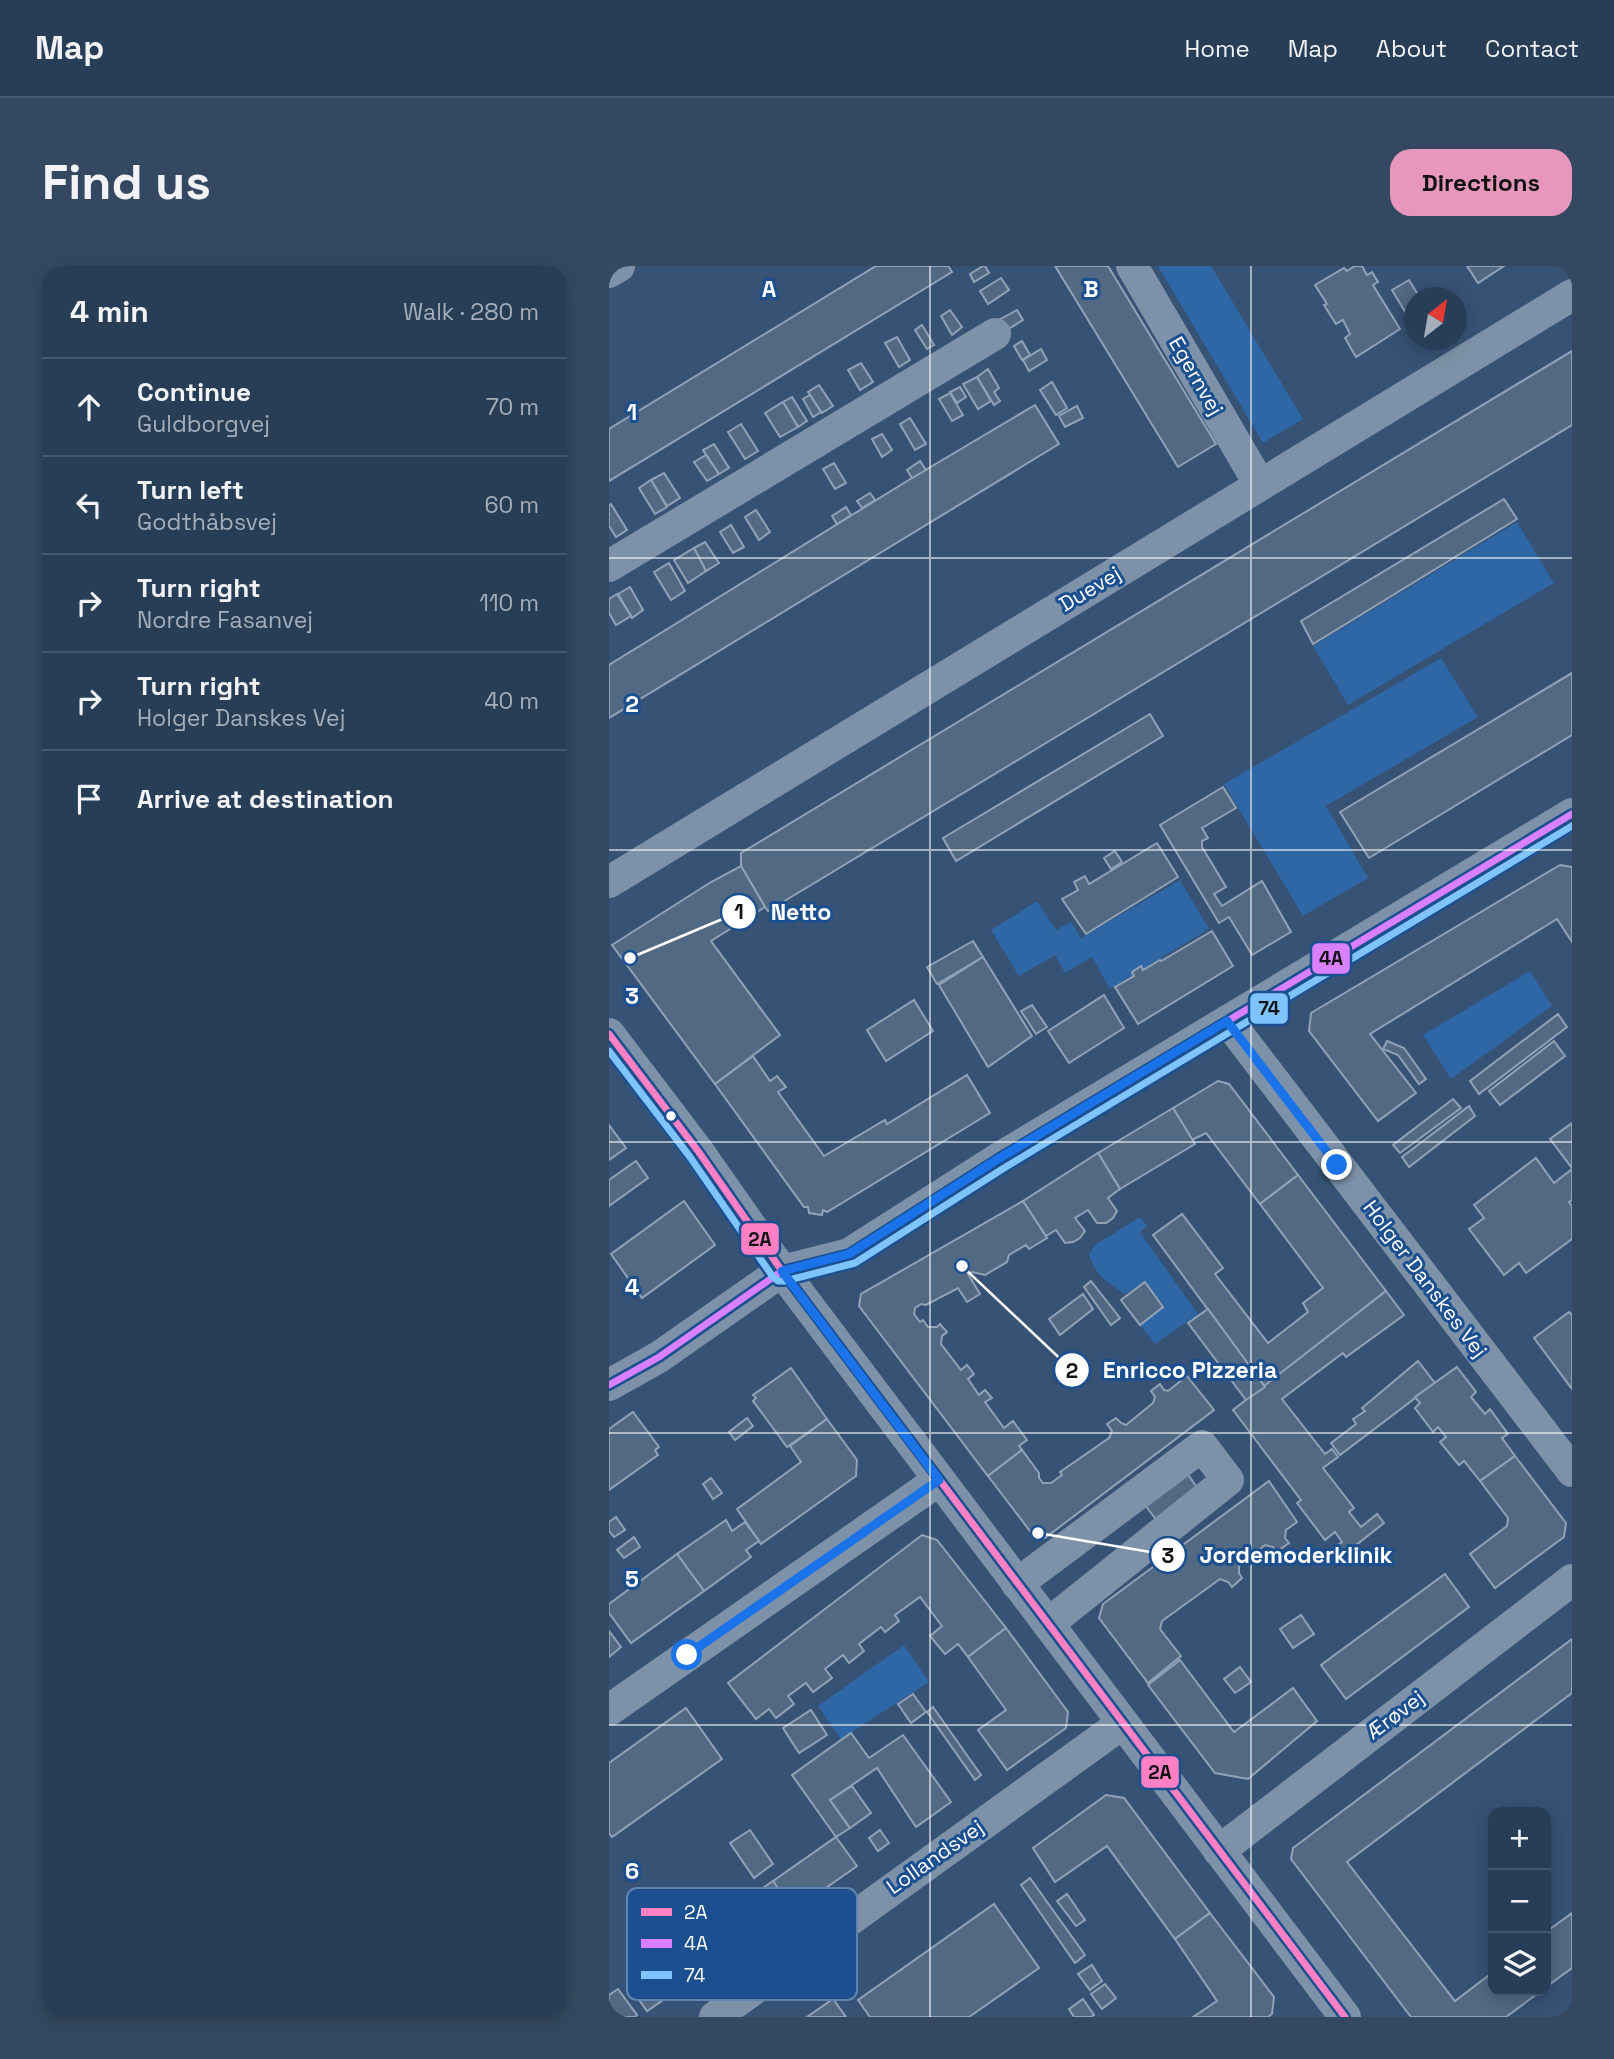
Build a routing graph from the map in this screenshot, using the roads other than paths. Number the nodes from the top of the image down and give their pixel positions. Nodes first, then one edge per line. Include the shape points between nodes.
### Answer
1 (619, 266) edge
2 (1132, 266) edge
3 (609, 272) edge
4 (1572, 295) edge
5 (995, 334) dead end
6 (1260, 485) junction
7 (609, 566) edge
8 (1572, 814) edge
9 (609, 883) edge
10 (1227, 1021) junction
11 (609, 1034) edge
12 (782, 1271) junction
13 (609, 1385) edge
14 (1572, 1471) edge
15 (939, 1480) junction
16 (1572, 1580) edge
17 (1017, 1584) junction
18 (1048, 1624) junction
19 (609, 1710) edge
20 (1123, 1723) junction
21 (1219, 1851) junction
22 (857, 1915) edge
23 (739, 2000) edge
24 (1342, 2016) edge
25 (715, 2017) edge

1 - 3 street
2 - 6 street, Egernvej
4 - 6 street, Duevej
5 - 7 street
6 - 9 street, Duevej
8 - 10 street
10 - 12 street via 849,1254
10 - 14 street, Holger Danskes Vej
11 - 12 street
12 - 13 street via 659,1357
12 - 15 street
15 - 17 street
15 - 19 street
16 - 21 street, Ærøvej
17 - 18 street
17 - 18 street via 1202,1446 1229,1480
18 - 20 street
20 - 21 street
20 - 22 street, Lollandsvej
21 - 24 street
23 - 25 street, Lollandsvej

